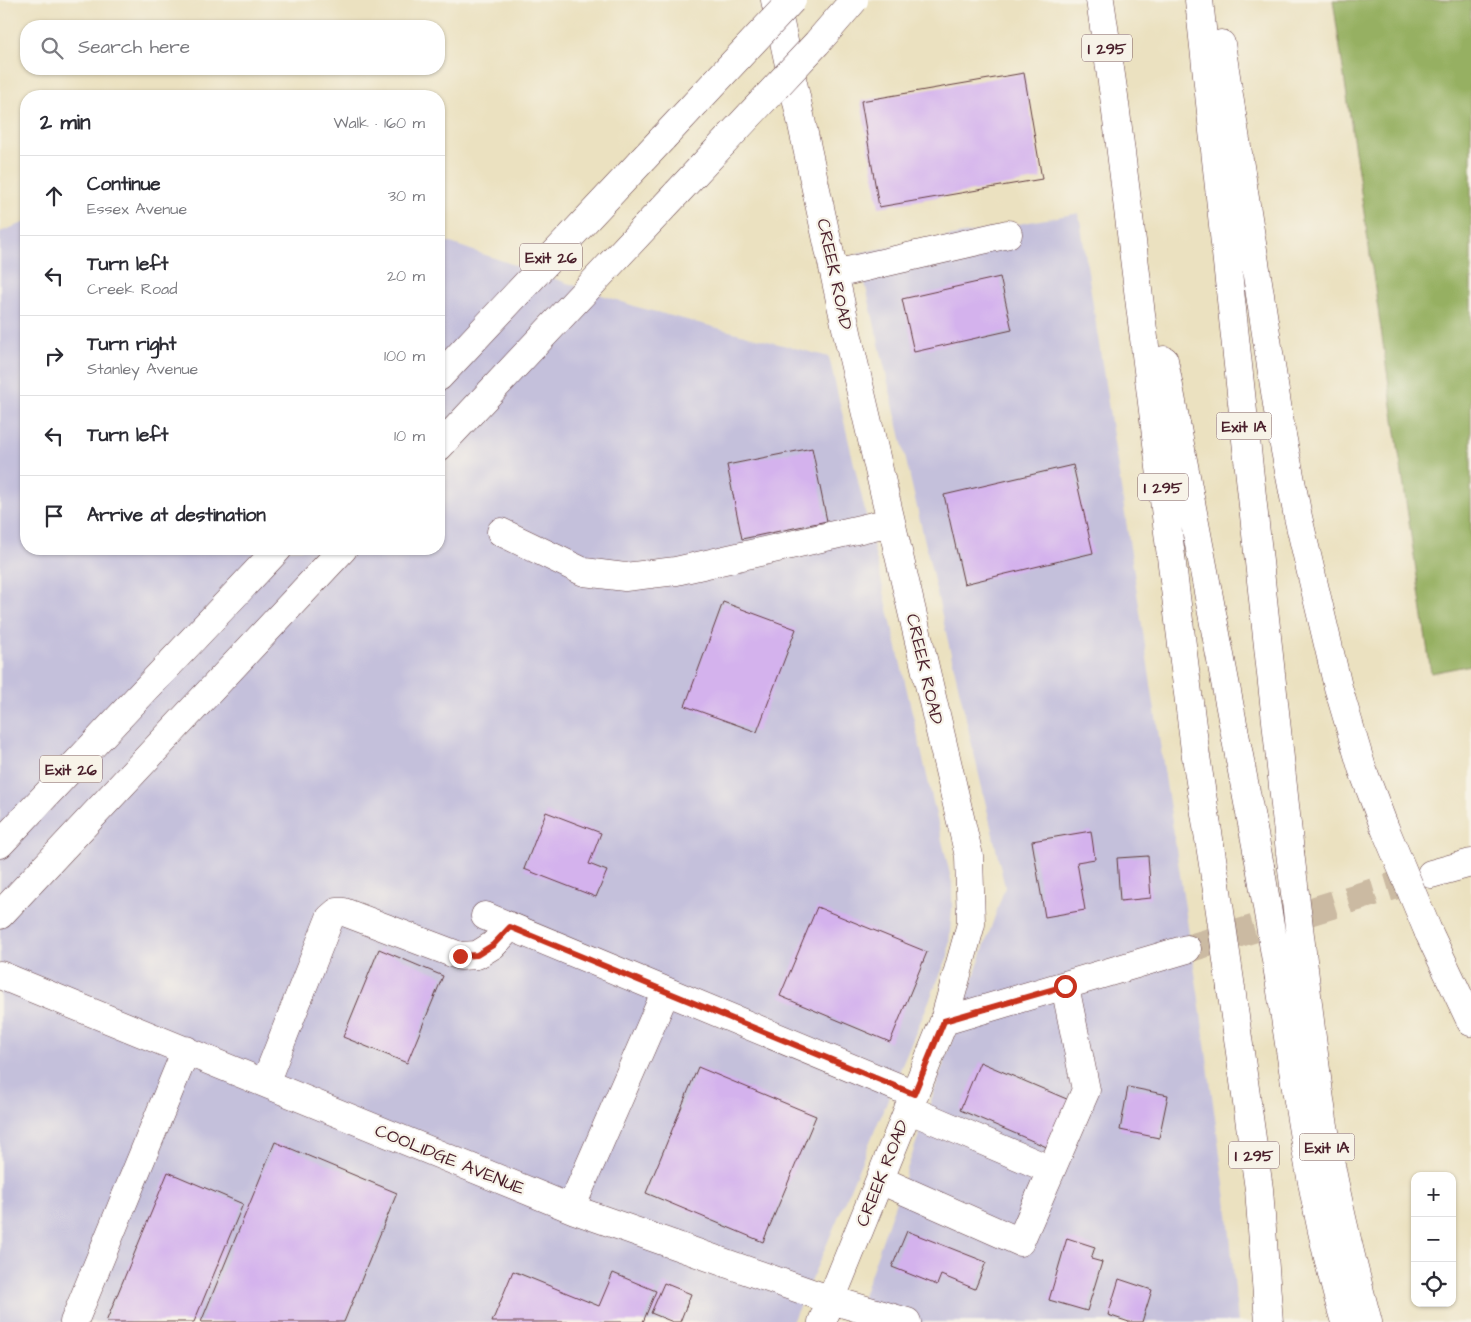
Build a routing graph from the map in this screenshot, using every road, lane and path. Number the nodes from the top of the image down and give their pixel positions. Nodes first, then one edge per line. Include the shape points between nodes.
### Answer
1 (775, 0) edge
2 (792, 0) edge
3 (854, 0) edge
4 (1100, 0) edge
5 (1199, 0) edge
6 (1215, 0) edge
7 (1114, 96) junction
8 (1008, 234) dead end
9 (835, 274) junction
10 (445, 371) edge
11 (445, 440) edge
12 (891, 522) junction
13 (500, 532) dead end
14 (272, 555) edge
15 (337, 555) edge
16 (0, 844) edge
17 (1471, 862) edge
18 (1431, 874) tunnel mouth
19 (0, 915) edge
20 (485, 916) dead end
21 (510, 927) junction
22 (1187, 949) tunnel mouth
23 (1292, 974) junction
24 (0, 975) edge
25 (1065, 986) junction
26 (666, 991) junction
27 (944, 1021) junction
28 (1471, 1022) edge
29 (186, 1050) junction
30 (265, 1083) junction
31 (911, 1101) junction
32 (1051, 1170) junction
33 (880, 1180) junction
34 (571, 1208) junction
35 (827, 1311) edge
36 (74, 1322) edge
37 (907, 1322) edge
38 (1269, 1322) edge
39 (1345, 1322) edge
40 (1368, 1322) edge

1 - 9 main road, CREEK ROAD
2 - 10 main road, Exit 26, bridge
3 - 11 main road, bridge
4 - 7 main road, I 295
5 - 23 main road, Exit 1A, bridge via 1290,852
6 - 28 main road, bridge via 1281,430 1338,687 1367,785 1428,931
7 - 23 main road, bridge via 1260,866
7 - 38 main road, I 295, bridge via 1195,750 1259,1189
8 - 9 main road
9 - 12 main road, CREEK ROAD
12 - 13 main road via 676,571 626,577 584,572
12 - 27 main road, CREEK ROAD via 968,856 972,924
14 - 16 main road, Exit 26
15 - 19 main road
17 - 18 main road
20 - 21 main road
21 - 26 main road
21 - 30 main road via 493,945 477,955 460,956 337,912 330,918
22 - 25 main road
23 - 39 main road via 1310,1178
23 - 40 main road, Exit 1A via 1317,1082 1344,1226
24 - 29 main road, COOLIDGE AVENUE
25 - 27 main road
25 - 32 main road via 1086,1090
26 - 31 main road
26 - 34 main road
27 - 31 main road, CREEK ROAD
29 - 30 main road, COOLIDGE AVENUE
29 - 36 main road
30 - 34 main road, COOLIDGE AVENUE
31 - 32 main road
31 - 33 main road, CREEK ROAD
32 - 33 main road via 1020,1242
33 - 35 main road, CREEK ROAD
34 - 35 main road, COOLIDGE AVENUE
35 - 37 main road, COOLIDGE AVENUE

